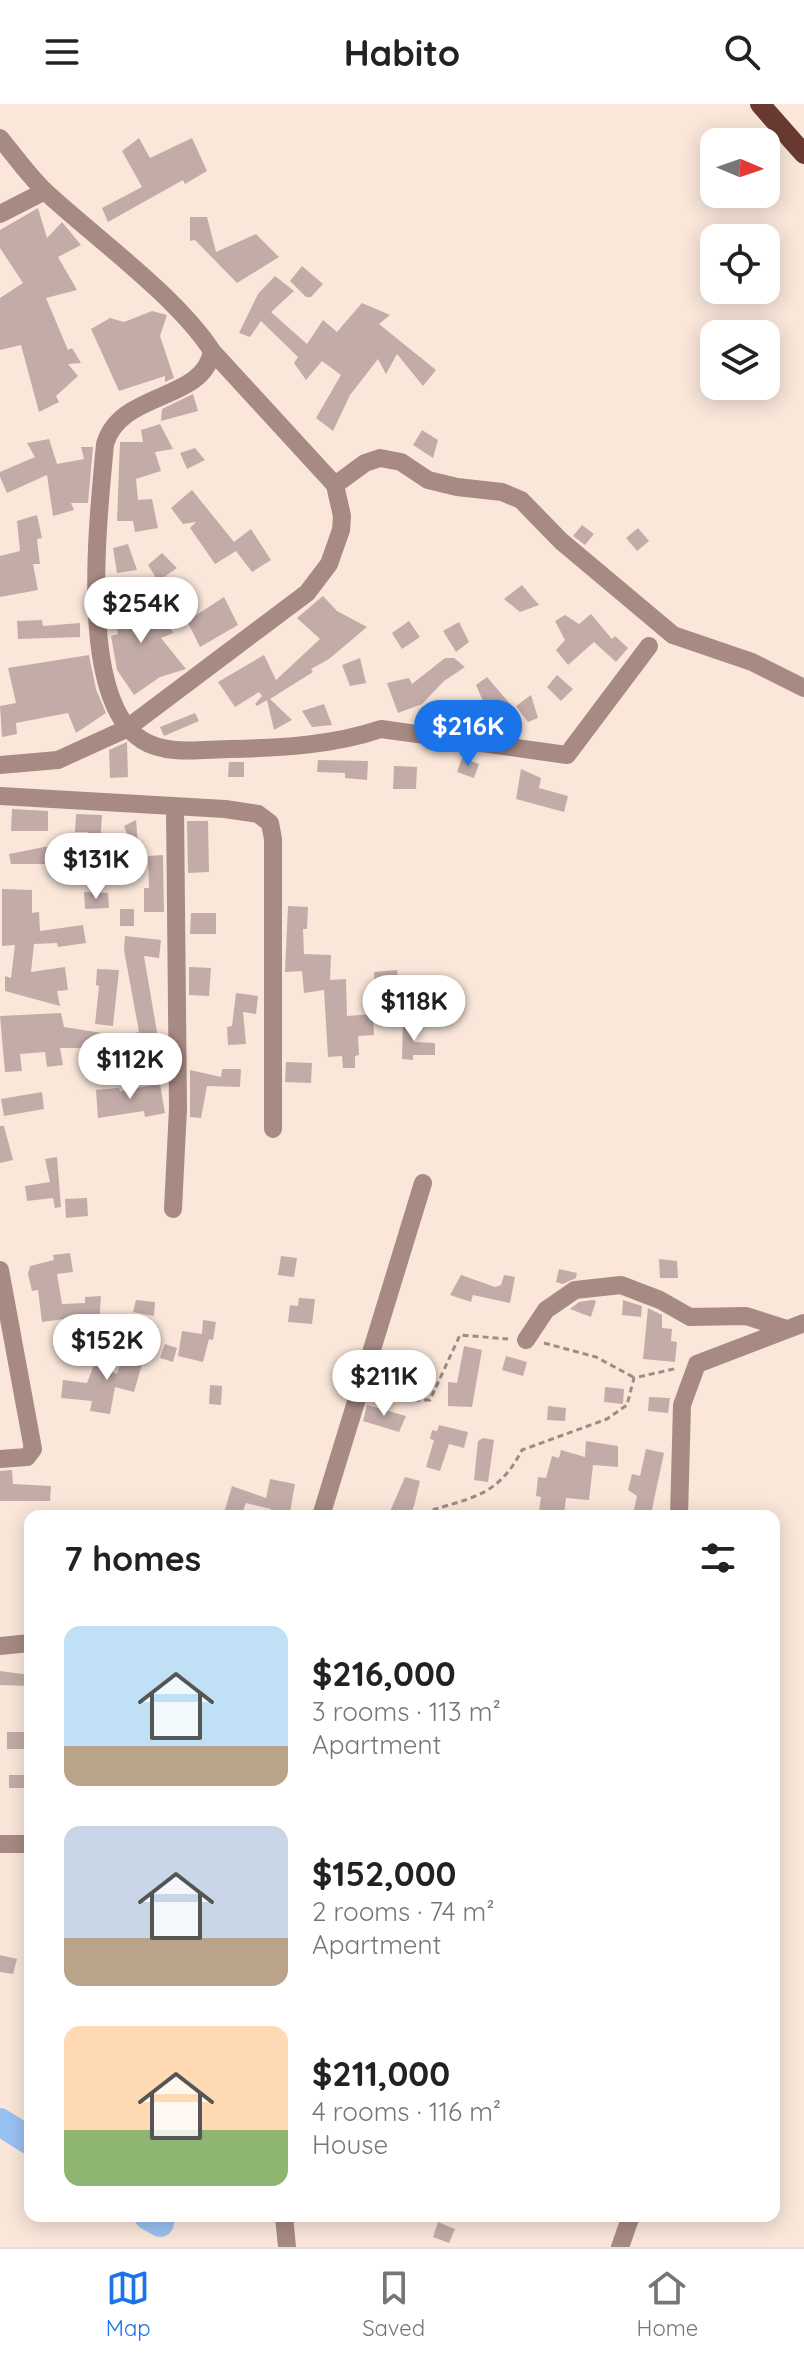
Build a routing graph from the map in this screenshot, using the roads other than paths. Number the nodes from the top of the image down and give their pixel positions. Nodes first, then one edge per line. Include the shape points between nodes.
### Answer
1 (760, 104) edge
2 (0, 138) edge
3 (804, 154) edge
4 (45, 191) junction
5 (0, 214) edge
6 (212, 351) junction
7 (335, 485) junction
8 (649, 646) dead end
9 (804, 688) edge
10 (126, 729) junction
11 (0, 765) edge
12 (0, 796) edge
13 (175, 808) junction
14 (273, 1129) dead end
15 (423, 1183) dead end
16 (173, 1209) dead end
17 (0, 1270) edge
18 (796, 1326) edge
19 (526, 1340) road end
20 (0, 1459) edge
21 (323, 1510) edge
22 (679, 1510) edge
23 (24, 1644) edge
24 (0, 1646) edge
25 (0, 1844) edge
26 (24, 1844) edge
27 (285, 2222) edge
28 (629, 2222) edge
29 (287, 2247) edge
30 (620, 2247) edge

1 - 3 main road
2 - 4 street
4 - 5 street
4 - 6 street via 136,272
6 - 7 street
6 - 10 street via 210,367 198,378 123,414 105,444 97,538 98,640 116,713
7 - 9 street via 380,458 401,462 428,480 521,500 561,541 673,635 752,662
7 - 10 street via 341,530 329,564 307,593
8 - 10 street via 567,755 381,729 273,748 167,750
10 - 11 street via 58,760
12 - 13 street
13 - 14 street via 258,814 270,823
13 - 16 street via 178,1108
15 - 21 street
17 - 20 street via 33,1449 27,1457
18 - 19 street via 746,1316 690,1317 621,1285 575,1290 546,1310
18 - 22 street via 697,1364 682,1405
23 - 24 street
25 - 26 street
27 - 29 street
28 - 30 street

